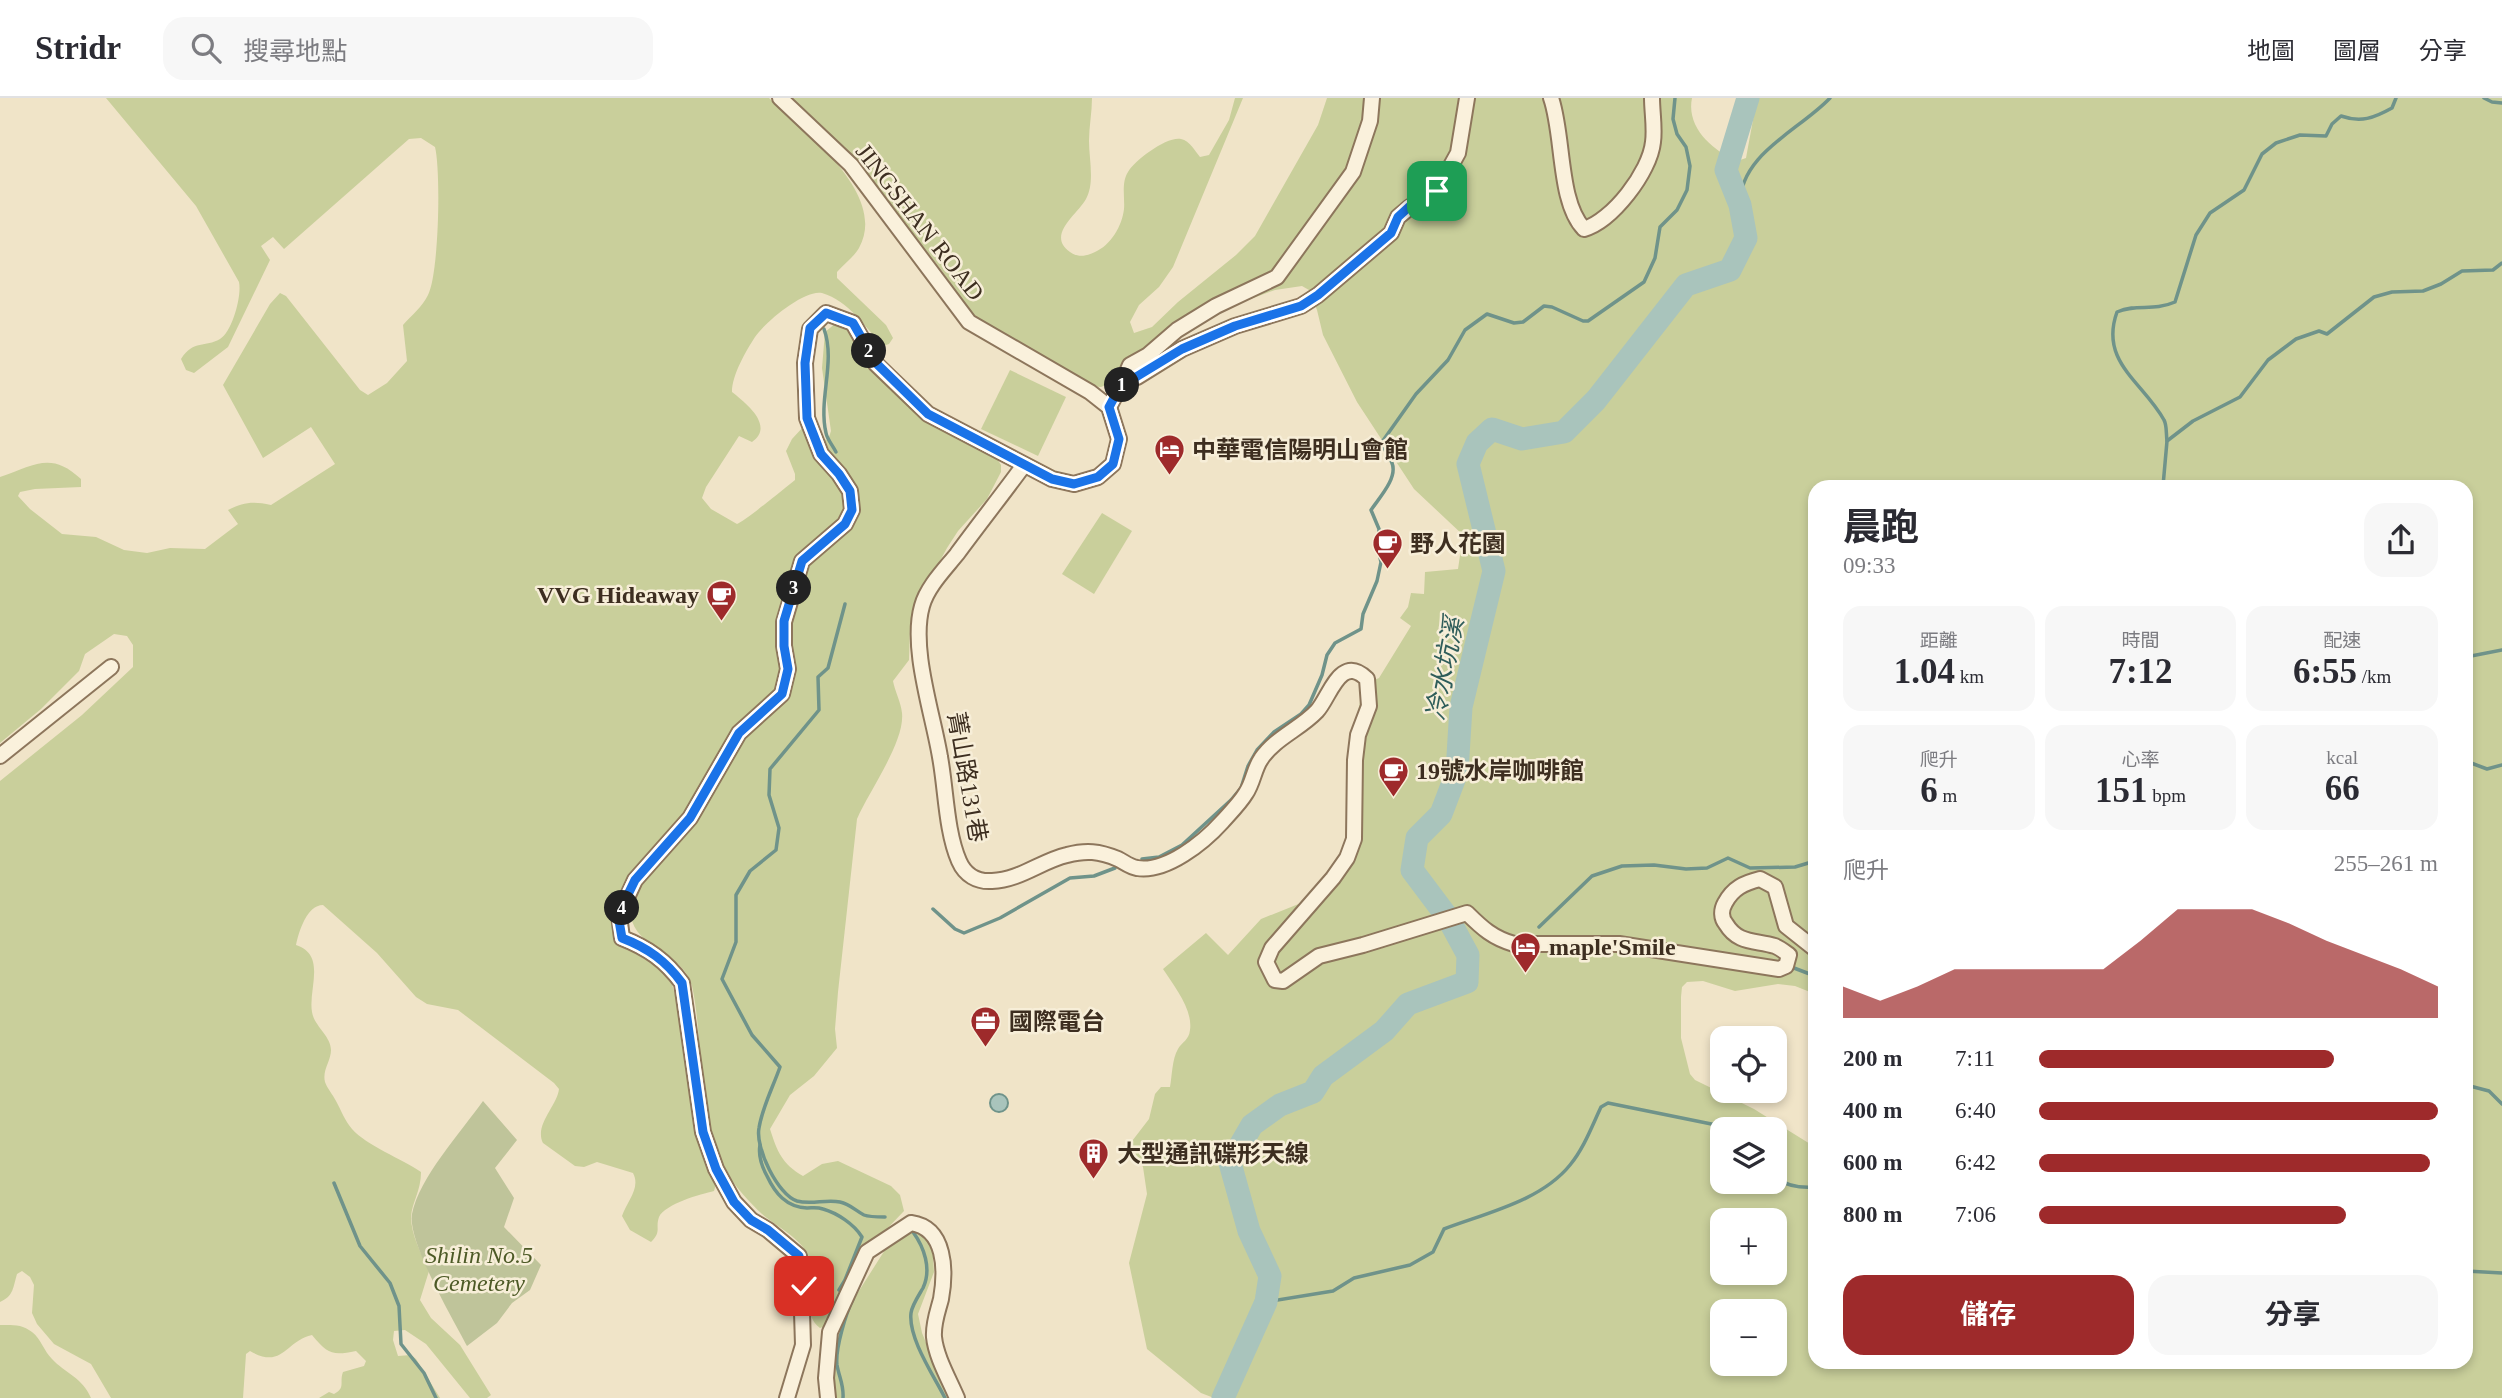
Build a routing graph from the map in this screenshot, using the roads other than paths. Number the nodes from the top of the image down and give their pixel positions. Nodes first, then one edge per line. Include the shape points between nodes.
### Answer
1 (780, 98) edge
2 (1372, 98) edge
3 (1467, 98) edge
4 (1551, 98) edge
5 (1652, 98) edge
6 (1124, 379) junction
7 (1109, 407) junction
8 (1024, 466) junction
9 (111, 667) dead end
10 (0, 756) edge
11 (1808, 943) edge
12 (787, 1398) edge
13 (828, 1398) edge
14 (957, 1398) edge

1 - 7 street, JINGSHAN ROAD via 851,164 969,321
2 - 6 street via 1370,121 1353,172 1277,277 1177,330 1130,365
3 - 6 street via 1458,153 1437,191 1410,206 1391,233 1318,295 1301,306 1235,326
4 - 5 street via 1568,196 1575,220 1584,229 1606,218 1646,167 1653,141
6 - 7 street
7 - 8 street via 1119,439 1113,464 1098,477 1074,484
8 - 11 street, 菁山路131巷 via 936,580 922,604 918,628 954,844 967,874 982,881 1007,879 1065,855 1098,851 1136,868 1152,868 1189,851 1247,793 1260,760 1315,713 1334,680 1343,673 1356,672 1367,679 1368,706 1355,760 1354,839 1333,878 1272,948 1266,962 1275,980 1283,981 1319,956 1467,913 1487,933 1514,944 1619,944 1779,969 1786,966 1789,955 1735,936 1723,921 1728,896 1760,878 1775,887 1786,926
8 - 12 street via 928,414 876,363 853,323 826,313 810,328 805,363 807,418 821,454 850,491 852,510 845,524 802,561 784,621 788,669 782,694 739,733 690,818 635,880 618,915 622,938 661,959 682,983 703,1132 716,1169 734,1202 751,1220 799,1256 804,1286 803,1345
9 - 10 street
13 - 14 street via 830,1332 867,1252 911,1223 927,1227 938,1239 943,1270 934,1338

